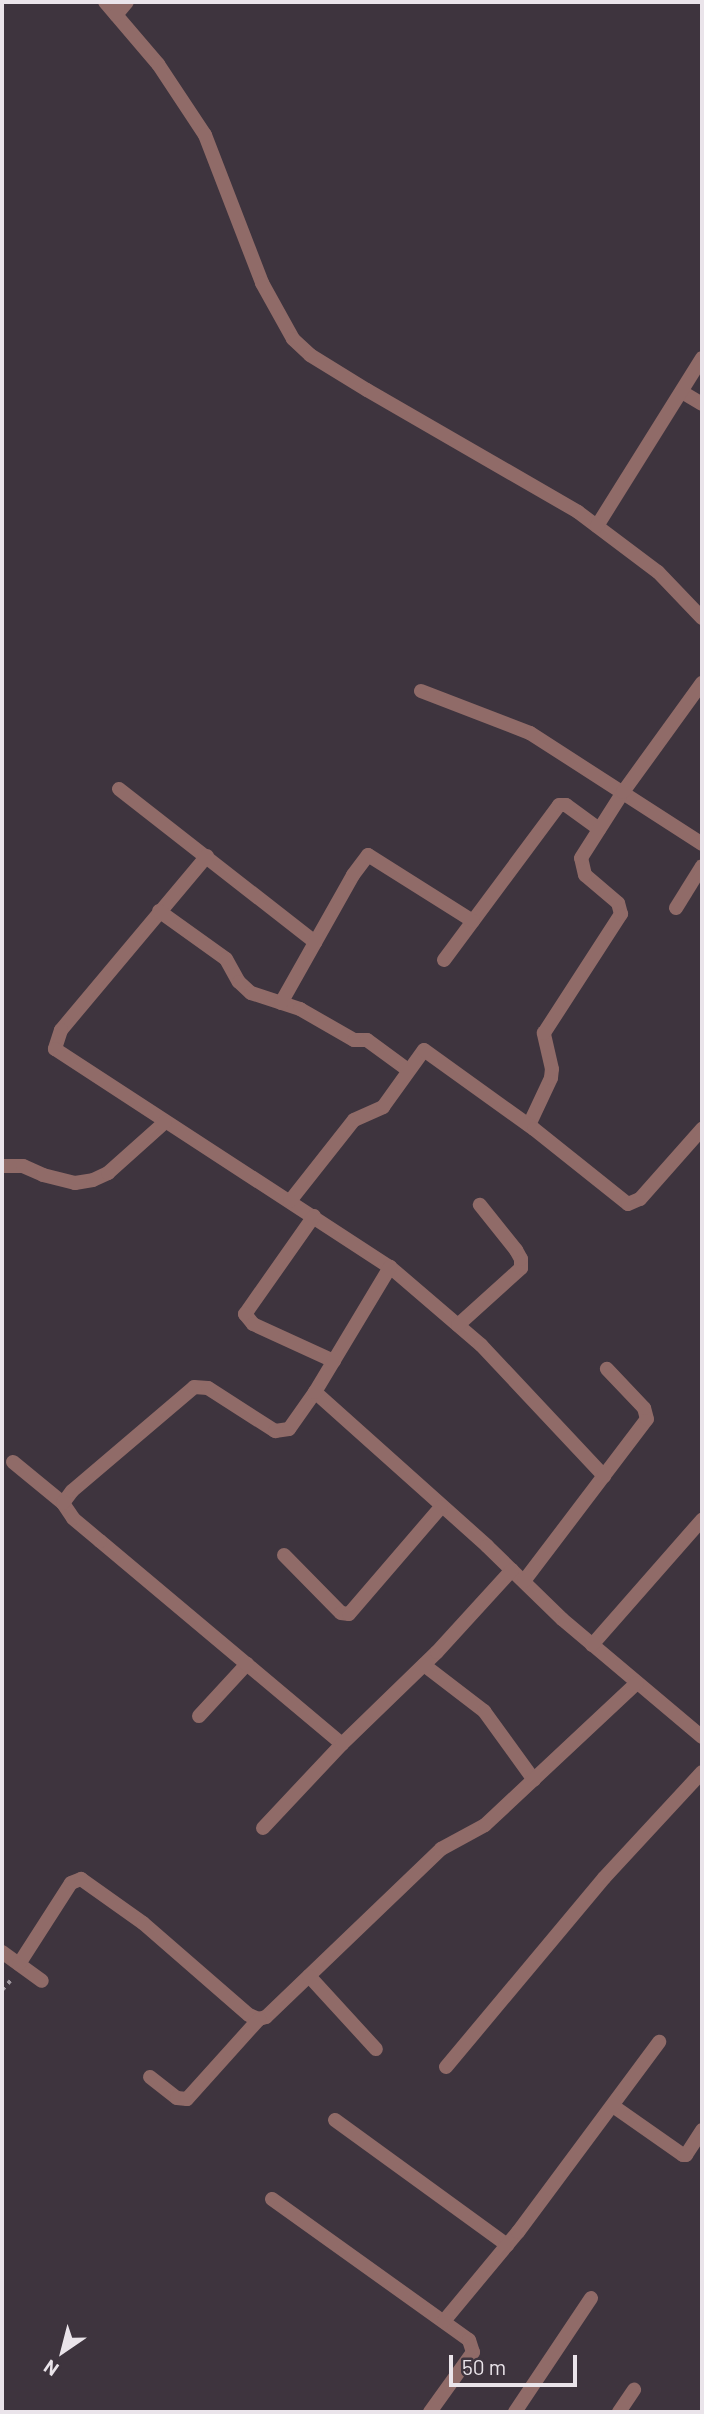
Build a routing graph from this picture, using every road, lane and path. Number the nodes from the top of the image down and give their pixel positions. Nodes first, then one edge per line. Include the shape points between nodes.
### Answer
1 (106, 2) edge
2 (127, 2) edge
3 (116, 15) junction
4 (702, 358) edge
5 (682, 391) junction
6 (702, 404) edge
7 (597, 526) junction
8 (702, 618) edge
9 (702, 683) edge
10 (421, 691) dead end
11 (119, 789) dead end
12 (623, 792) junction
13 (599, 829) junction
14 (702, 844) edge
15 (207, 856) junction
16 (702, 866) edge
17 (676, 908) dead end
18 (159, 911) junction
19 (472, 921) junction
20 (315, 942) junction
21 (444, 960) dead end
22 (281, 1003) junction
23 (408, 1070) junction
24 (165, 1122) junction
25 (529, 1125) junction
26 (702, 1129) edge
27 (2, 1166) edge
28 (290, 1201) junction
29 (480, 1205) dead end
30 (314, 1216) junction
31 (390, 1267) junction
32 (458, 1325) junction
33 (334, 1361) junction
34 (607, 1369) dead end
35 (315, 1392) junction
36 (13, 1462) dead end
37 (604, 1476) junction
38 (63, 1503) junction
39 (441, 1507) junction
40 (702, 1520) edge
41 (284, 1555) dead end
42 (512, 1570) junction
43 (524, 1581) junction
44 (592, 1645) junction
45 (247, 1664) junction
46 (424, 1665) junction
47 (637, 1683) junction
48 (199, 1716) dead end
49 (702, 1737) edge
50 (342, 1744) junction
51 (702, 1772) edge
52 (534, 1780) junction
53 (263, 1828) dead end
54 (2, 1952) edge
55 (19, 1964) junction
56 (309, 1976) junction
57 (43, 1981) dead end
58 (259, 2019) junction
59 (659, 2042) dead end
60 (376, 2049) dead end
61 (446, 2067) dead end
62 (150, 2077) dead end
63 (613, 2106) junction
64 (335, 2120) dead end
65 (702, 2130) edge
66 (272, 2199) dead end
67 (508, 2245) junction
68 (590, 2298) dead end
69 (444, 2321) junction
70 (634, 2390) dead end
71 (430, 2412) edge
72 (515, 2412) edge
73 (619, 2412) edge

1 - 3 street
2 - 3 street
3 - 7 street via 164,73 205,135 262,283 293,339 321,362 551,494
4 - 5 street
5 - 6 street
5 - 7 street
7 - 8 street via 658,572
9 - 12 street
10 - 12 street via 530,733
11 - 15 street
12 - 13 street
12 - 14 street
13 - 19 street via 566,805 559,805
13 - 25 street via 580,866 618,903 621,914 544,1033 551,1078
15 - 18 street
15 - 20 street
16 - 17 street
18 - 22 street via 226,959 246,989
18 - 24 street via 61,1030 55,1049
19 - 20 street via 368,855
19 - 21 street
20 - 22 street
22 - 23 street via 349,1038 367,1040
23 - 25 street via 419,1052 430,1052
23 - 28 street via 383,1107 354,1121
24 - 27 street via 93,1181 75,1183 23,1166
24 - 28 street
25 - 26 street via 628,1204 640,1199
28 - 30 street
29 - 32 street via 516,1250 521,1268
30 - 31 street
30 - 33 street via 245,1314 253,1324
31 - 32 street
31 - 33 street
32 - 37 street
33 - 35 street
34 - 37 street via 644,1408 647,1419
35 - 38 street via 282,1432 208,1388 194,1387
35 - 39 street
36 - 38 street
37 - 43 street
38 - 45 street via 73,1518
39 - 41 street via 349,1615
39 - 42 street
40 - 44 street
42 - 43 street
42 - 46 street
43 - 44 street
44 - 47 street
45 - 48 street
45 - 50 street
46 - 50 street
46 - 52 street via 484,1711
47 - 49 street
47 - 52 street
50 - 53 street
51 - 61 street via 604,1878
52 - 56 street via 485,1825 441,1849
54 - 55 street
55 - 57 street
55 - 58 street via 71,1884 80,1879 143,1923
56 - 58 street
56 - 60 street
58 - 62 street via 187,2099 177,2098
59 - 63 street
63 - 65 street via 683,2155
63 - 67 street
64 - 67 street
66 - 69 street
67 - 69 street
68 - 72 street
69 - 71 street via 469,2340 473,2352
70 - 73 street

